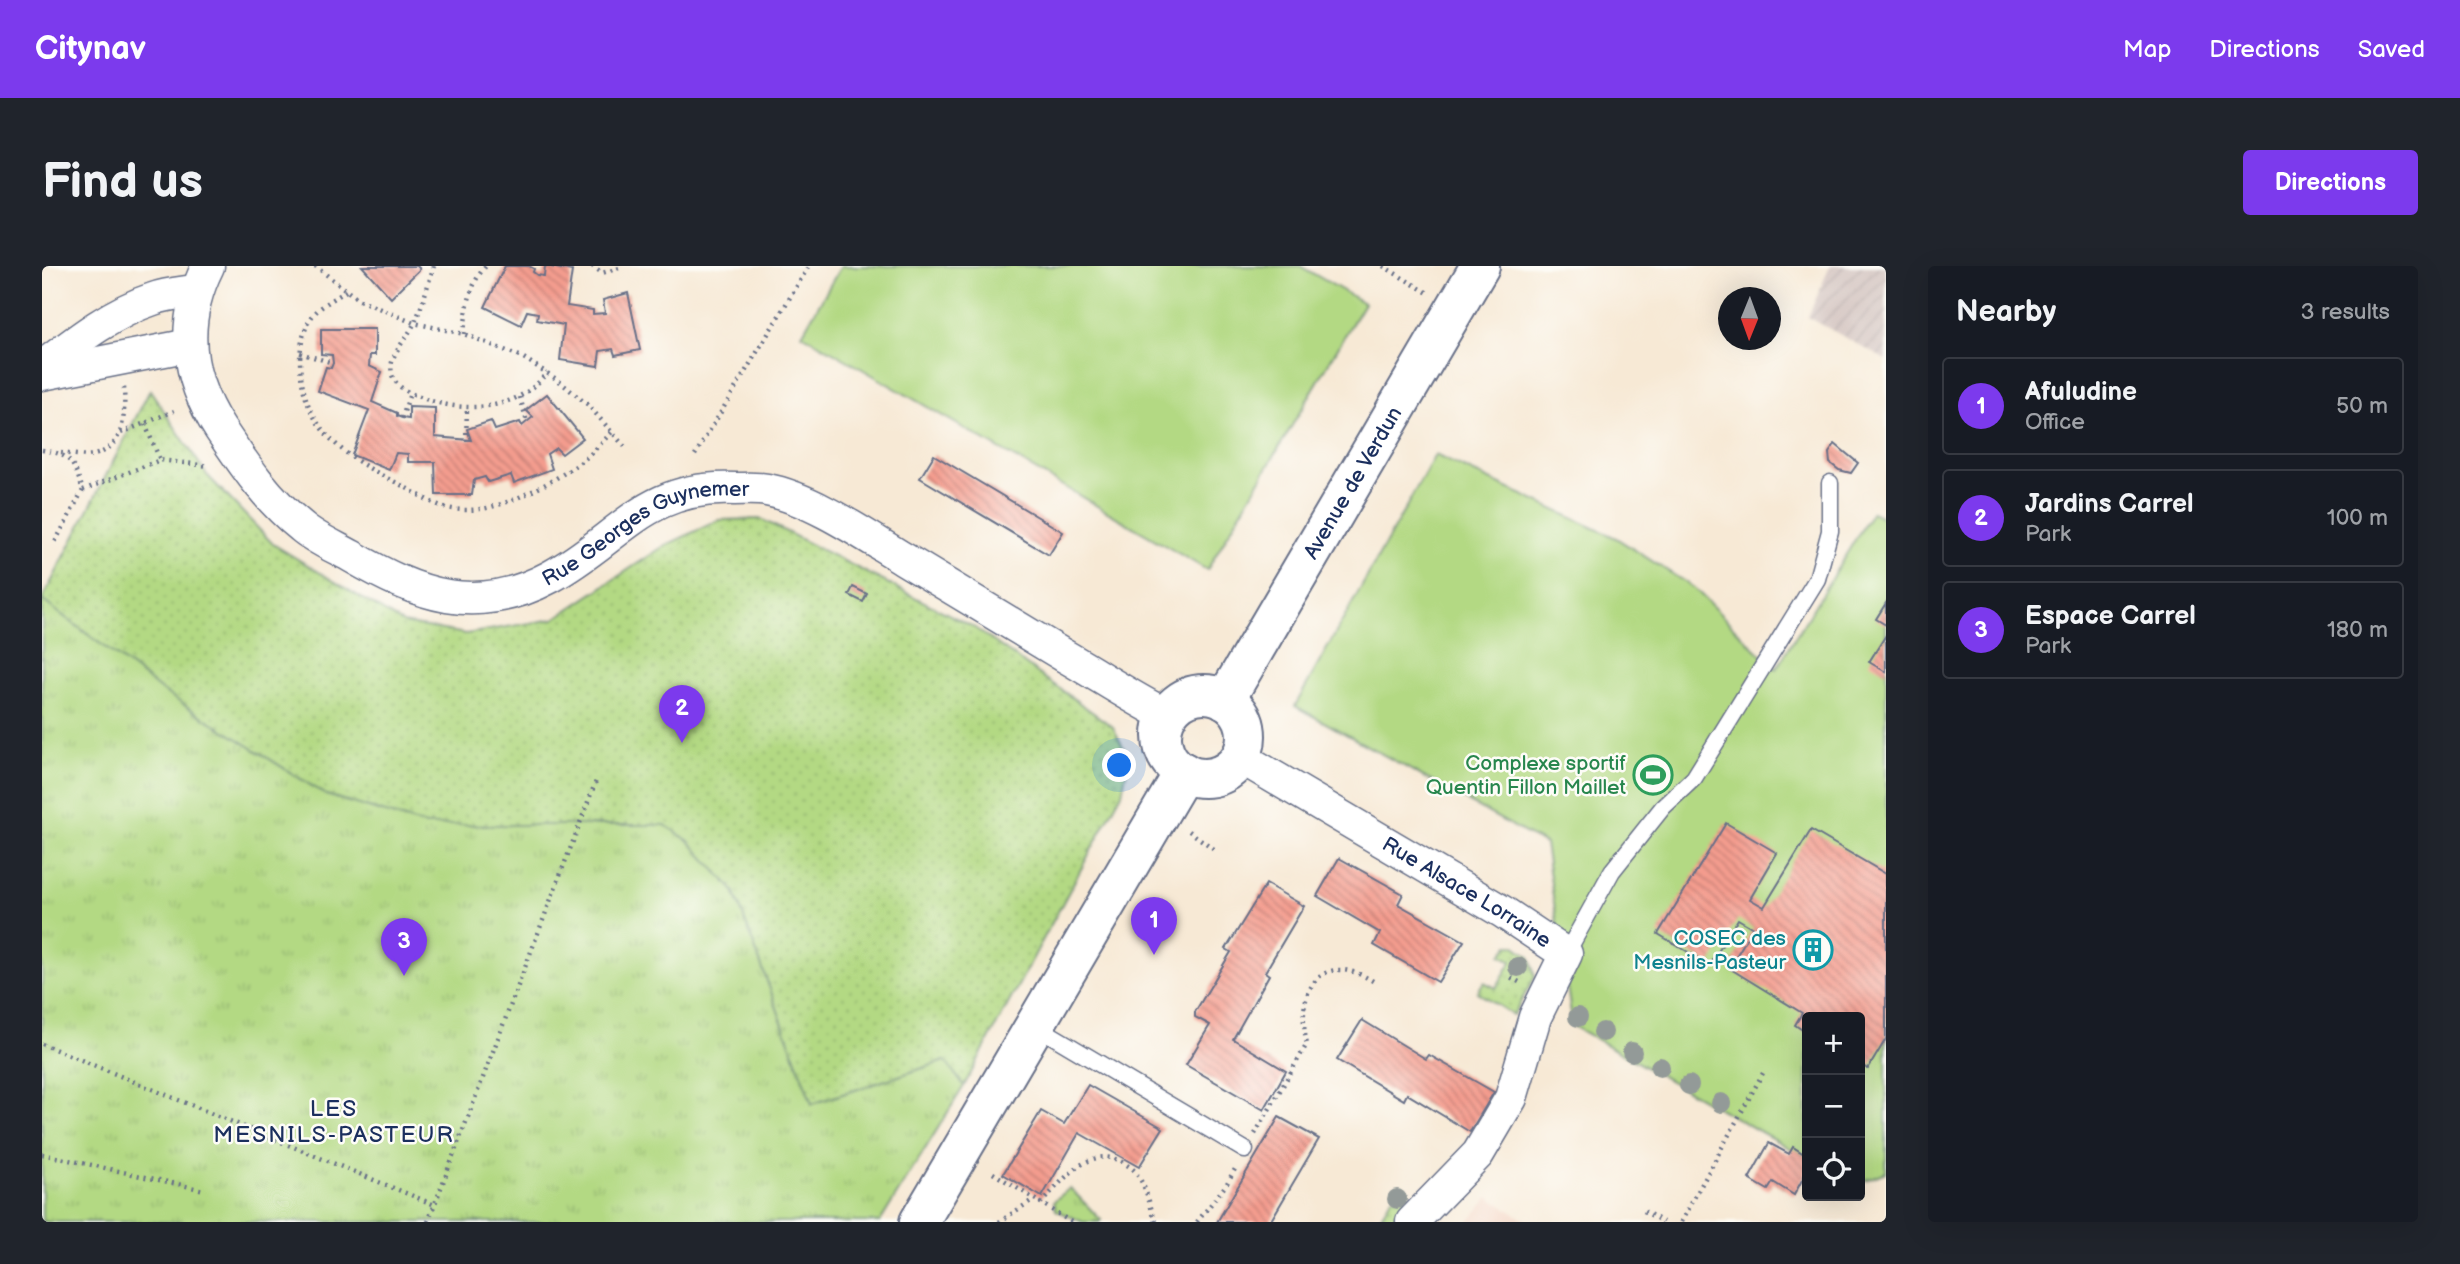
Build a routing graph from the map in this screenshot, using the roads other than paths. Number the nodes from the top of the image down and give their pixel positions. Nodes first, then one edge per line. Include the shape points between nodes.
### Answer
1 (1480, 266) edge
2 (201, 278) edge
3 (190, 345) junction
4 (42, 367) edge
5 (42, 373) edge
6 (1829, 483) dead end
7 (1225, 700) junction
8 (1168, 716) junction
9 (1240, 757) junction
10 (1184, 772) junction
11 (1566, 954) junction
12 (1036, 1026) junction
13 (1245, 1150) road end
14 (919, 1222) edge
15 (1412, 1222) edge

1 - 7 street, Avenue de Verdun
2 - 3 street, Rue Georges Guynemer via 190,317
2 - 4 street via 122,312
3 - 5 street
3 - 8 street, Rue Georges Guynemer via 203,397 250,474 304,529 393,580 461,598 520,590 564,568 658,503 682,493 703,488 767,490 799,500 867,537
6 - 11 lane via 1830,531 1817,579 1694,778 1662,807 1612,871
7 - 8 street via 1214,695 1190,697
7 - 9 street via 1244,722 1246,736
8 - 10 street via 1164,747
9 - 10 street via 1212,777
9 - 11 street, Rue Alsace Lorraine
10 - 12 street
11 - 15 street, Rue Alsace Lorraine via 1535,1017 1504,1109 1478,1154
12 - 13 lane
12 - 14 street

